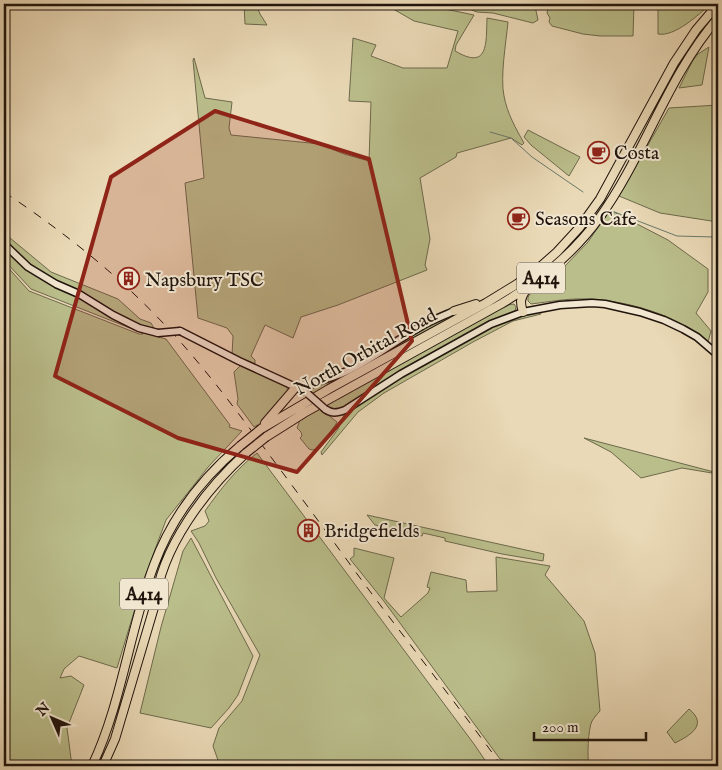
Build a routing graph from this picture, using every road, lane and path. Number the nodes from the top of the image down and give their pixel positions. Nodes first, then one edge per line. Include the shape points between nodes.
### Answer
1 (468, 4) edge
2 (500, 4) edge
3 (718, 4) edge
4 (718, 18) edge
5 (4, 244) edge
6 (527, 288) junction
7 (486, 303) junction
8 (501, 304) junction
9 (522, 309) junction
10 (454, 311) joint
11 (718, 354) edge
12 (302, 390) junction
13 (261, 429) junction
14 (92, 766) edge
15 (104, 766) edge

1 - 2 main road
3 - 7 highway, North Orbital Road / A414 via 674,63 604,194 586,220 540,267
4 - 6 highway, North Orbital Road / A414 via 684,65 601,216 559,263
5 - 12 street, bridge via 28,267 139,328 158,333 184,332
6 - 8 highway, North Orbital Road / A414
6 - 9 highway via 522,295
7 - 10 highway
7 - 13 highway, North Orbital Road / A414
8 - 9 highway via 514,302
8 - 15 highway, North Orbital Road / A414, bridge via 266,437 230,467 197,506 162,572 115,738
9 - 11 street via 586,302 640,312 690,333
9 - 12 street, bridge via 401,374 345,410 331,412
10 - 12 street via 421,326 352,368
12 - 13 highway
13 - 14 highway, North Orbital Road / A414, bridge via 222,460 201,484 163,544 147,586 108,728

